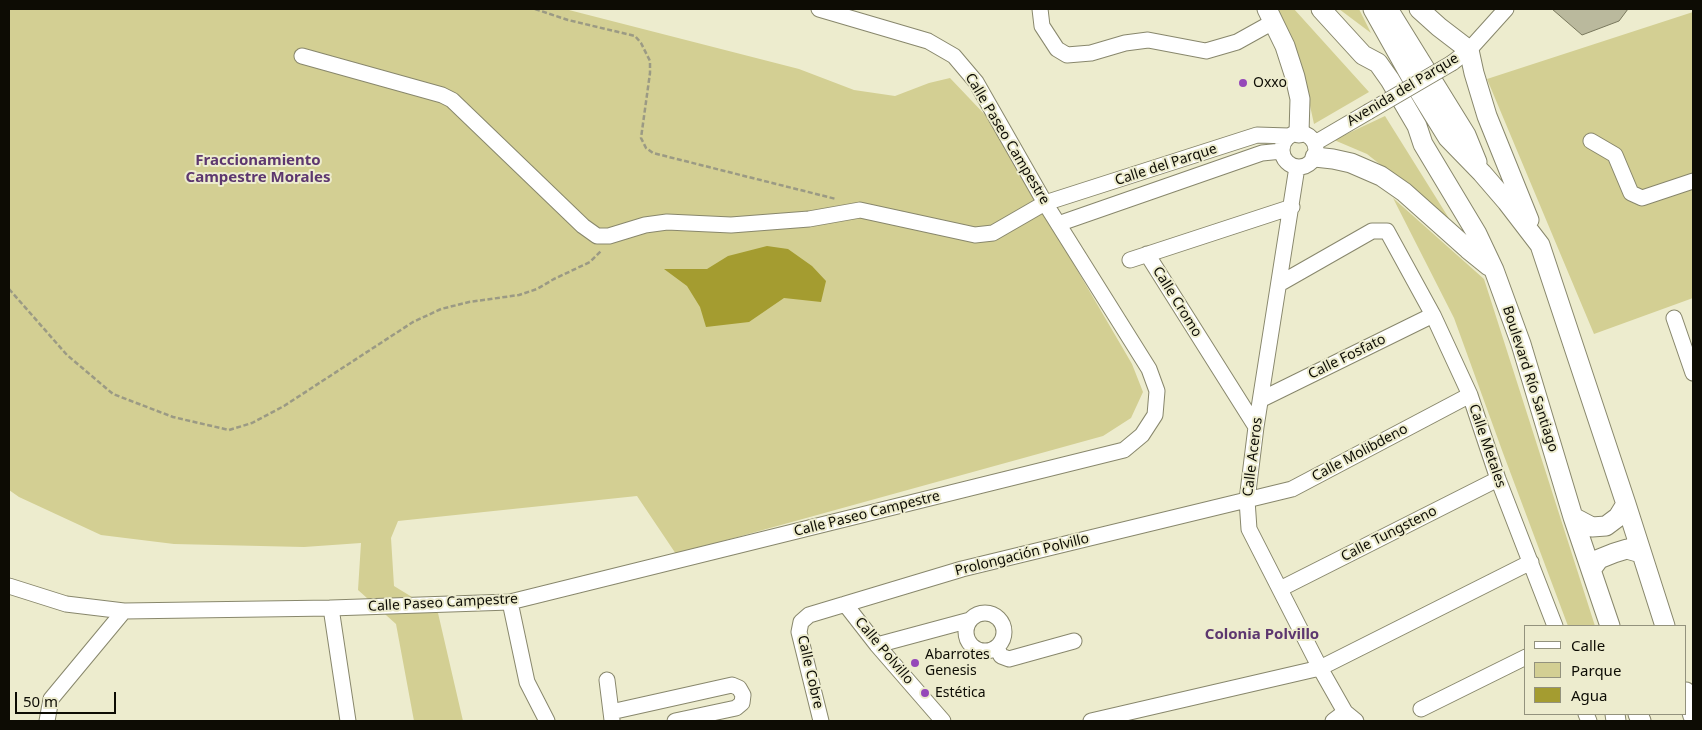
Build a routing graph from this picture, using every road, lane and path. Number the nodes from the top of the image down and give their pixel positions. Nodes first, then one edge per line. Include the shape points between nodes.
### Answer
1 (535, 9) edge
2 (819, 9) edge
3 (1040, 9) edge
4 (1321, 9) edge
5 (1373, 9) edge
6 (1388, 9) edge
7 (1419, 9) edge
8 (1506, 9) edge
9 (1270, 15) edge
10 (1469, 50) junction
11 (302, 56) dead end
12 (1294, 134) junction
13 (1591, 141) dead end
14 (1315, 150) junction
15 (1282, 151) junction
16 (1297, 167) junction
17 (1146, 172) junction
18 (1482, 173) junction
19 (1693, 180) edge
20 (1152, 192) junction
21 (1045, 203) junction
22 (1292, 207) junction
23 (860, 210) junction
24 (1058, 224) junction
25 (609, 236) junction
26 (1540, 245) junction
27 (1147, 254) junction
28 (1130, 260) dead end
29 (1494, 270) junction
30 (1280, 284) junction
31 (9, 288) edge
32 (1433, 315) junction
33 (1674, 318) dead end
34 (1690, 346) edge
35 (1693, 373) edge
36 (1470, 395) junction
37 (1262, 400) junction
38 (1256, 427) junction
39 (1498, 479) junction
40 (1248, 500) junction
41 (1626, 504) junction
42 (1573, 517) junction
43 (1641, 553) junction
44 (1531, 562) junction
45 (1591, 570) junction
46 (9, 586) edge
47 (1280, 589) junction
48 (510, 602) junction
49 (845, 604) junction
50 (331, 608) junction
51 (124, 611) junction
52 (970, 620) junction
53 (1607, 621) edge
54 (801, 622) joint
55 (1555, 625) edge
56 (1665, 625) edge
57 (1074, 641) dead end
58 (877, 645) junction
59 (997, 648) junction
60 (1524, 658) edge
61 (1320, 668) junction
62 (607, 680) dead end
63 (1687, 695) edge
64 (1420, 709) dead end
65 (1157, 715) edge
66 (1693, 716) edge
67 (612, 717) edge
68 (1345, 718) edge
69 (47, 721) edge
70 (348, 721) edge
71 (547, 721) edge
72 (675, 721) edge
73 (821, 721) edge
74 (943, 721) edge
75 (1091, 721) edge

1 - 23 path via 635,36 641,43 650,61 650,73 641,138 654,154 826,196
2 - 21 street, Calle Paseo Campestre via 928,41 954,56 976,82
3 - 9 street via 1042,26 1057,49 1067,55 1148,40 1206,52 1237,42
4 - 29 main road, Boulevard Río Santiago via 1363,55 1378,63 1390,80
5 - 18 main road via 1448,138
6 - 18 main road via 1466,135
7 - 10 main road
8 - 10 street, Avenida del Parque
9 - 12 main road via 1285,46 1300,99
10 - 14 street, Avenida del Parque, bridge via 1368,112
10 - 26 main road via 1487,116
11 - 25 street via 452,100 583,226 597,236
12 - 14 street via 1306,134
12 - 15 street via 1285,140
12 - 17 street, Calle del Parque via 1257,136
13 - 19 street via 1615,155 1631,193 1642,198
14 - 16 street via 1308,165
14 - 29 main road via 1381,176
15 - 16 street via 1287,162
15 - 20 street, Calle del Parque via 1262,153
16 - 22 street, Calle Aceros
17 - 20 street
17 - 21 street, Calle del Parque
18 - 26 main road
20 - 24 street, Calle del Parque
21 - 23 street, Calle del Parque via 993,233 975,235
21 - 24 street, Calle Paseo Campestre
22 - 27 street, Calle Cromo
22 - 30 street, Calle Aceros
23 - 25 street via 809,219 731,225 667,222
24 - 48 street, Calle Paseo Campestre via 1149,369 1157,391 1155,416 1142,435 1124,450
25 - 31 path via 590,262 537,289 441,309 413,322 284,406 252,423 229,430 173,417 113,394 67,355
26 - 41 main road
27 - 28 street
27 - 38 street, Calle Cromo
29 - 42 main road, Boulevard Río Santiago via 1521,344
30 - 32 street, Calle Metales via 1372,231 1386,231
30 - 37 street, Calle Aceros
32 - 36 street, Calle Metales
32 - 37 street, Calle Fosfato
33 - 34 street
34 - 35 street
36 - 39 street, Calle Metales
36 - 40 street, Calle Molibdeno via 1292,489
37 - 38 street, Calle Aceros
38 - 40 street, Calle Aceros
39 - 44 street, Calle Metales
39 - 47 street, Calle Tungsteno
40 - 47 street, Calle Aceros via 1249,529
40 - 49 street, Prolongación Polvillo via 962,570
41 - 42 main road via 1618,517 1606,526 1592,527
41 - 43 main road
42 - 45 main road, Boulevard Río Santiago
43 - 45 main road via 1628,549 1614,553 1599,559
43 - 56 main road
44 - 55 street, Calle Metales
44 - 61 street
45 - 53 main road, Boulevard Río Santiago
46 - 51 street, Calle Paseo Campestre via 66,604
47 - 61 street, Calle Aceros
48 - 50 street, Calle Paseo Campestre
48 - 71 street via 527,682
49 - 54 street, Prolongación Polvillo via 810,615
49 - 58 street, Calle Polvillo
50 - 51 street, Calle Paseo Campestre
50 - 70 street
51 - 69 street via 51,699
52 - 58 street
52 - 59 street via 966,632 970,645 986,652
52 - 59 street via 981,613 994,615 999,620 1004,638
54 - 73 street, Calle Cobre via 799,632
57 - 59 street via 1009,659 1001,656
58 - 74 street, Calle Polvillo
60 - 64 street
61 - 65 street
61 - 68 street, Calle Aceros
62 - 67 street
63 - 66 main road
65 - 75 street
67 - 72 street via 732,685 743,695 742,703 736,708

